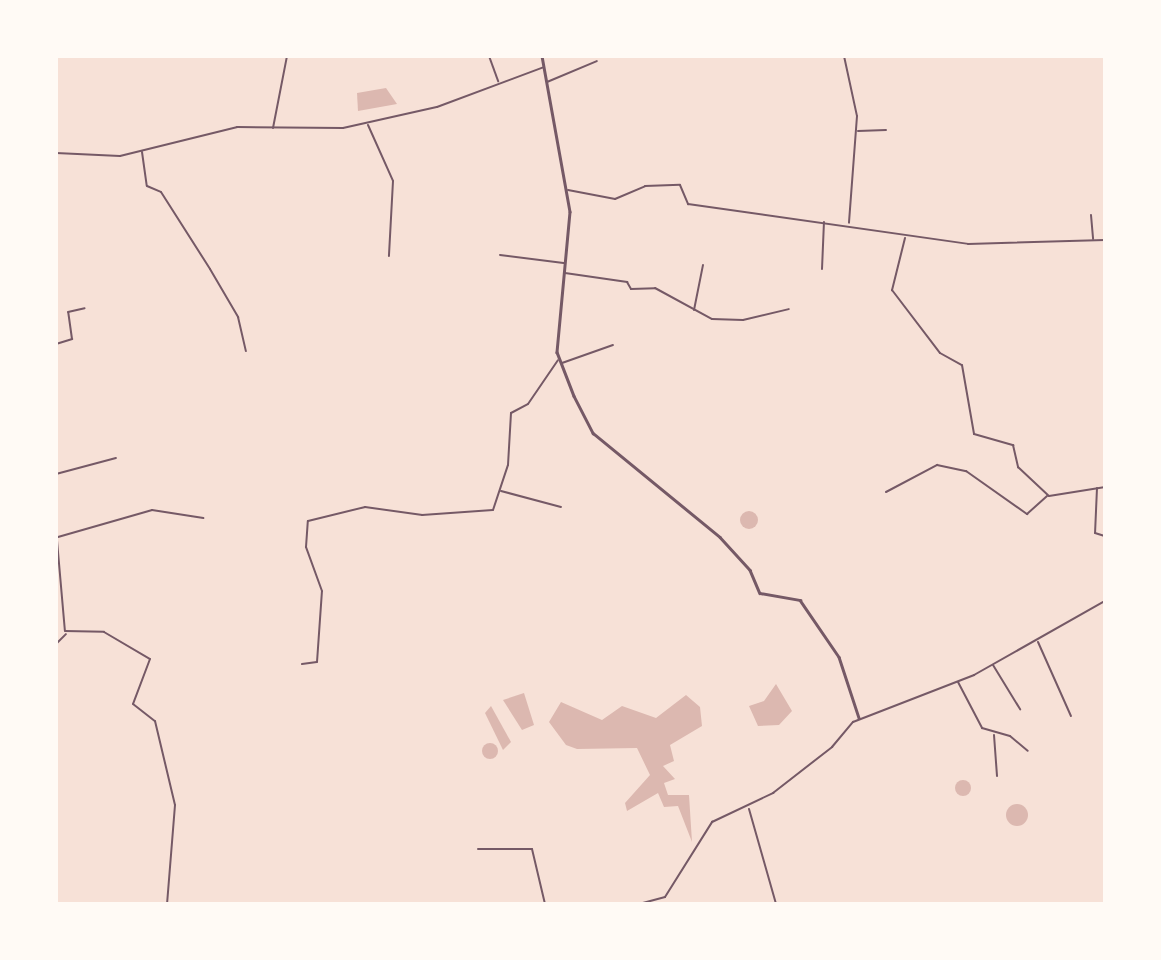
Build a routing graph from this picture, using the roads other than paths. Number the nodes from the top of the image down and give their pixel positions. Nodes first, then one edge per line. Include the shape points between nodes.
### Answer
1 (287, 56) edge
2 (489, 56) edge
3 (542, 56) edge
4 (844, 56) edge
5 (597, 61) dead end
6 (545, 67) junction
7 (499, 82) junction
8 (547, 82) junction
9 (367, 124) junction
10 (273, 129) junction
11 (886, 130) dead end
12 (857, 131) junction
13 (141, 151) junction
14 (56, 153) edge
15 (568, 190) junction
16 (1091, 215) dead end
17 (824, 221) junction
18 (849, 224) junction
19 (905, 237) junction
20 (1093, 240) junction
21 (1105, 240) edge
22 (500, 255) dead end
23 (389, 256) dead end
24 (564, 263) junction
25 (703, 265) dead end
26 (822, 269) dead end
27 (564, 272) junction
28 (85, 307) dead end
29 (789, 309) dead end
30 (694, 311) junction
31 (56, 344) edge
32 (613, 345) dead end
33 (246, 351) dead end
34 (559, 359) junction
35 (560, 364) junction
36 (116, 458) dead end
37 (56, 474) edge
38 (1097, 487) junction
39 (1105, 487) edge
40 (500, 491) junction
41 (886, 492) dead end
42 (1049, 496) junction
43 (561, 507) dead end
44 (203, 518) dead end
45 (56, 529) edge
46 (1105, 536) edge
47 (57, 537) edge
48 (1105, 601) edge
49 (66, 633) junction
50 (1038, 641) junction
51 (56, 644) edge
52 (302, 664) dead end
53 (993, 666) junction
54 (958, 682) junction
55 (56, 687) edge
56 (1020, 709) dead end
57 (1071, 716) dead end
58 (859, 718) junction
59 (56, 719) edge
60 (994, 734) junction
61 (1028, 751) dead end
62 (997, 776) dead end
63 (749, 808) junction
64 (478, 849) dead end
65 (167, 904) edge
66 (545, 904) edge
67 (639, 904) edge
68 (776, 904) edge

1 - 10 street
2 - 7 street
3 - 6 street
4 - 12 street
5 - 8 street
6 - 7 street
6 - 8 street
7 - 9 street via 438,107
8 - 15 street
9 - 10 street
9 - 23 street via 393,181
10 - 13 street via 237,127
11 - 12 street
12 - 18 street
13 - 14 street
13 - 33 street via 147,186 161,192 210,269 238,317
15 - 17 street via 615,199 645,186 680,185 688,204
15 - 24 street
16 - 20 street
17 - 18 street
17 - 26 street
18 - 19 street
19 - 20 street via 968,244
19 - 42 street via 892,290 940,353 962,365 974,434 1013,445 1017,467
20 - 21 street
22 - 24 street
24 - 27 street
25 - 30 street
27 - 30 street via 655,288
27 - 34 street
28 - 31 street via 68,312 72,339
29 - 30 street via 743,320 712,319
32 - 35 street
34 - 35 street
34 - 40 street via 528,404 511,413
35 - 58 street via 593,433 720,537 750,570 760,593 800,600 839,657
36 - 37 street
38 - 39 street
38 - 42 street
38 - 46 street via 1095,533
40 - 43 street
40 - 52 street via 489,512 422,515 365,508 308,521 306,547 322,591 317,662
41 - 42 street via 937,466 967,471 1027,514
44 - 47 street via 152,510
45 - 47 street
47 - 49 street
48 - 50 street
49 - 51 street
49 - 65 street via 104,632 150,659 133,704 155,721 175,805
50 - 53 street
50 - 57 street
53 - 54 street
53 - 56 street
54 - 58 street
54 - 60 street via 978,723
55 - 59 street
58 - 63 street via 832,747
60 - 61 street via 1010,736
60 - 62 street
63 - 67 street via 712,822 667,895
63 - 68 street
64 - 66 street via 532,849

